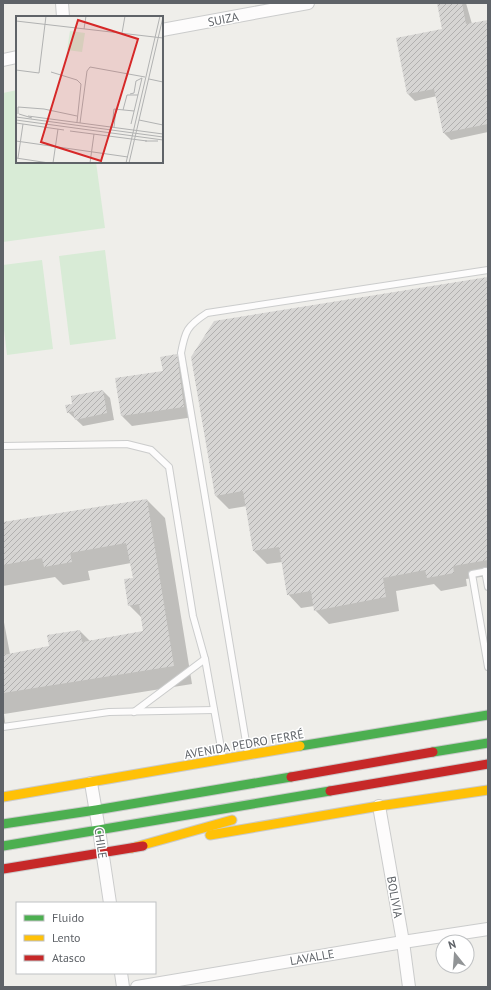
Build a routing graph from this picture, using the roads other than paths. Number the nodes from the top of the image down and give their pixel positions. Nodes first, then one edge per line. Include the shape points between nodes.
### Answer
1 (62, 3) edge
2 (308, 3) edge
3 (63, 16) edge
4 (163, 30) edge
5 (16, 57) edge
6 (3, 60) edge
7 (488, 270) edge
8 (3, 446) edge
9 (487, 571) edge
10 (488, 587) edge
11 (205, 659) junction
12 (488, 667) edge
13 (214, 710) junction
14 (134, 712) junction
15 (488, 715) edge
16 (3, 727) edge
17 (488, 743) edge
18 (248, 755) junction
19 (223, 760) junction
20 (488, 764) edge
21 (91, 783) junction
22 (488, 790) edge
23 (311, 794) junction
24 (3, 797) edge
25 (379, 806) junction
26 (96, 810) junction
27 (6, 823) edge
28 (99, 830) junction
29 (3, 846) edge
30 (132, 848) junction
31 (102, 852) junction
32 (3, 868) edge
33 (110, 902) edge
34 (488, 929) edge
35 (403, 942) junction
36 (121, 974) edge
37 (123, 987) edge
38 (137, 987) edge
39 (409, 987) edge

1 - 3 street
2 - 4 street, SUIZA
5 - 6 street
7 - 18 lane via 207,313 193,322 184,335 181,354
8 - 11 lane via 127,444 151,450 169,468 193,616
9 - 10 lane
9 - 12 lane via 472,574
11 - 13 lane
11 - 14 lane
13 - 14 lane
13 - 19 lane
14 - 16 lane via 109,712
15 - 18 main road, AVENIDA PEDRO FERRÉ
17 - 26 main road
18 - 19 main road, AVENIDA PEDRO FERRÉ
19 - 21 main road, AVENIDA PEDRO FERRÉ
20 - 23 main road
21 - 24 main road, AVENIDA PEDRO FERRÉ
21 - 26 street, CHILE
22 - 25 main road
23 - 28 main road
23 - 30 main road
25 - 30 main road
25 - 35 street, BOLIVIA
26 - 27 main road
26 - 28 street, CHILE
28 - 29 main road
28 - 31 street, CHILE
30 - 31 main road
31 - 32 main road
31 - 33 street, CHILE
34 - 35 street, LAVALLE
35 - 38 street, LAVALLE
35 - 39 street, BOLIVIA
36 - 37 street

